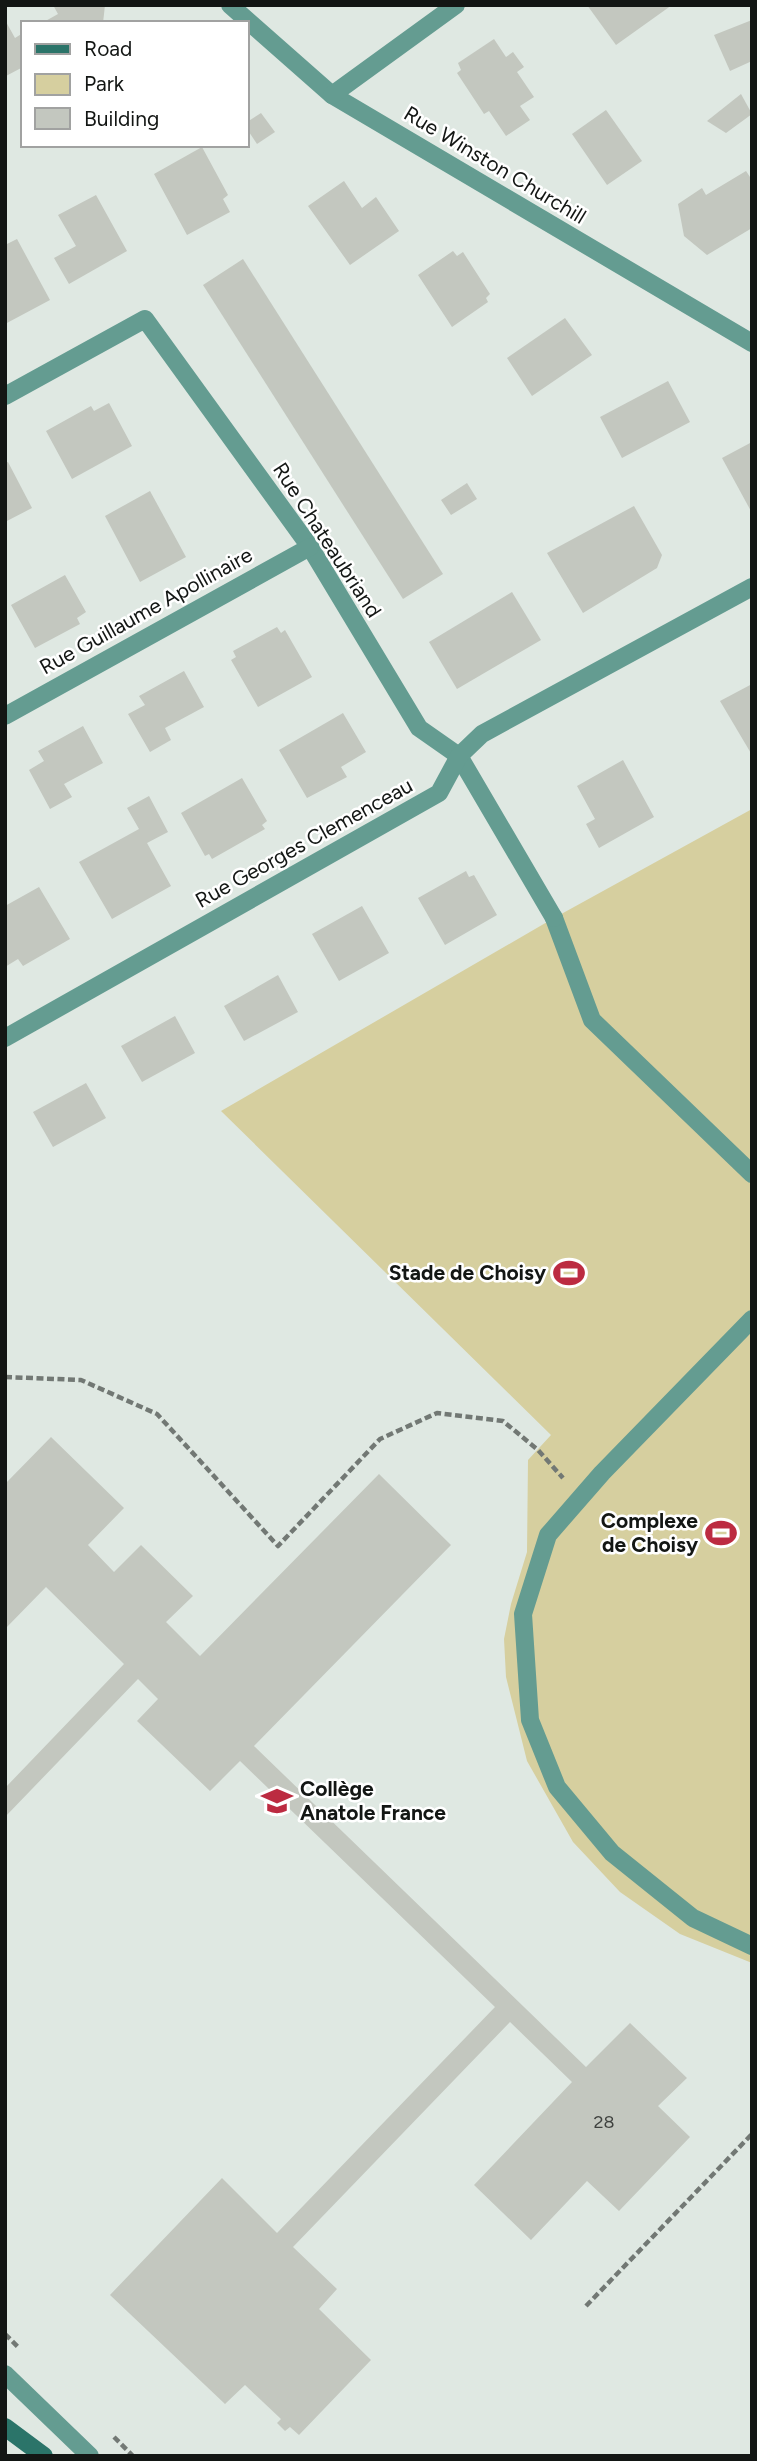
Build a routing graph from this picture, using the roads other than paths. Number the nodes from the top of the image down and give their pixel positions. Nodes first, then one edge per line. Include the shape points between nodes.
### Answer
1 (230, 5) edge
2 (456, 5) edge
3 (332, 95) junction
4 (752, 343) edge
5 (5, 396) edge
6 (310, 547) junction
7 (752, 587) edge
8 (5, 716) edge
9 (459, 756) junction
10 (5, 1038) edge
11 (752, 1174) edge
12 (752, 1319) edge
13 (752, 1946) edge
14 (5, 2374) edge
15 (5, 2427) edge
16 (44, 2456) edge
17 (90, 2456) edge

1 - 3 street, Rue Winston Churchill
2 - 3 street
3 - 4 street, Rue Winston Churchill
5 - 6 street, Rue Chateaubriand via 145,319
6 - 8 street, Rue Guillaume Apollinaire
6 - 9 street, Rue Chateaubriand via 419,728
7 - 9 street, Rue Georges Clemenceau via 482,734
9 - 10 street, Rue Georges Clemenceau via 439,793
9 - 11 street, Rue Chateaubriand via 554,918 592,1020
12 - 13 street via 548,1535 523,1614 530,1720 556,1787 612,1853 693,1918
14 - 17 street
15 - 16 main road

